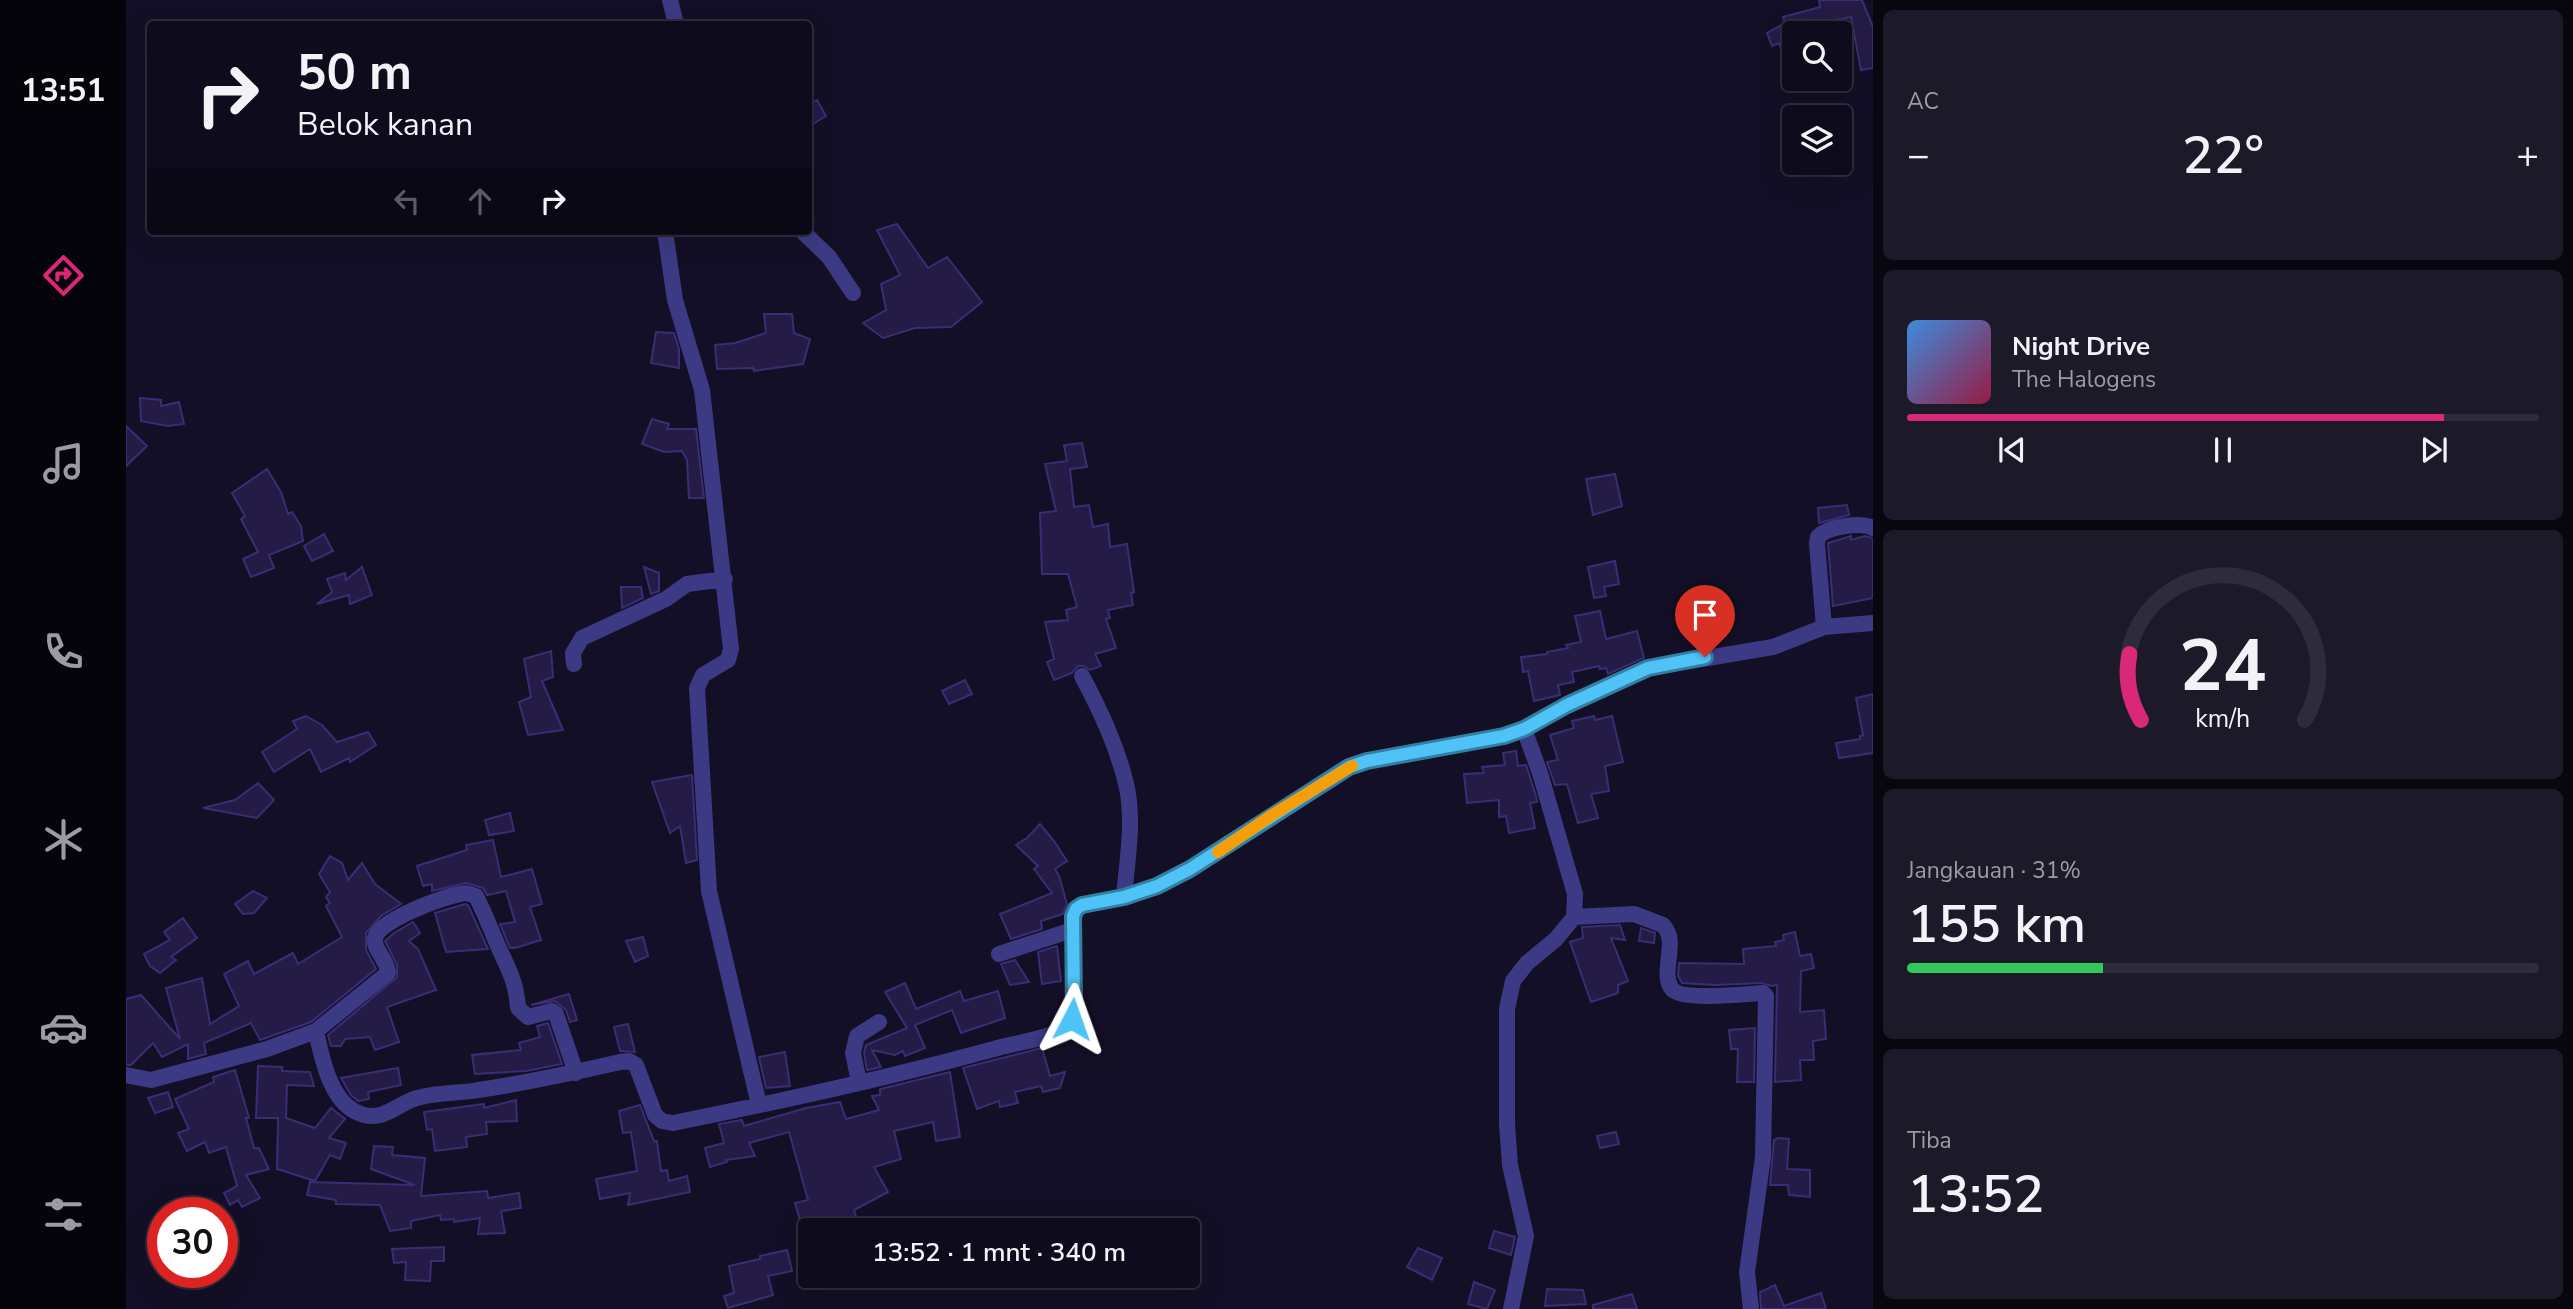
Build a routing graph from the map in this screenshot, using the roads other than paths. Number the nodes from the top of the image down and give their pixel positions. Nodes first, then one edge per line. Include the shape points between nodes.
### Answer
1 (670, 0) edge
2 (675, 21) edge
3 (666, 235) edge
4 (807, 235) edge
5 (853, 293) dead end
6 (1873, 528) edge
7 (725, 579) junction
8 (1873, 623) edge
9 (1824, 627) junction
10 (574, 664) dead end
11 (1082, 676) dead end
12 (1524, 729) junction
13 (1124, 897) junction
14 (1574, 917) junction
15 (1074, 932) junction
16 (999, 954) dead end
17 (879, 1022) dead end
18 (316, 1031) junction
19 (576, 1073) junction
20 (126, 1074) edge
21 (859, 1082) junction
22 (759, 1105) junction
23 (1511, 1309) edge
24 (1751, 1309) edge

1 - 2 street
3 - 7 street via 675,300 702,390
4 - 5 street via 829,257
6 - 9 street via 1830,530 1818,537
7 - 10 street via 687,584 666,599 582,638 573,653
7 - 22 street via 731,655 724,665 704,675 697,688 705,840 709,891
8 - 9 street
9 - 12 street via 1773,647 1648,668
11 - 13 street via 1105,720 1127,789 1130,834
12 - 13 street via 1349,767 1190,869
12 - 14 street via 1575,894
13 - 15 street via 1076,909
14 - 23 street via 1513,981 1507,1009 1510,1165 1526,1236
14 - 24 street via 1634,914 1663,926 1671,940 1668,981 1680,994 1766,996 1763,1157 1747,1272
15 - 16 street
15 - 21 street via 1074,1007 1066,1027 956,1060
17 - 21 street via 857,1036 853,1053
18 - 19 street via 328,1076 342,1101 366,1116 384,1115 415,1098
18 - 19 street via 388,973 375,945 382,928 464,892 476,896 491,927 511,970 518,1008 528,1017 556,1014
18 - 20 street via 151,1080
19 - 22 street via 629,1061 636,1065 655,1115 673,1123
21 - 22 street

